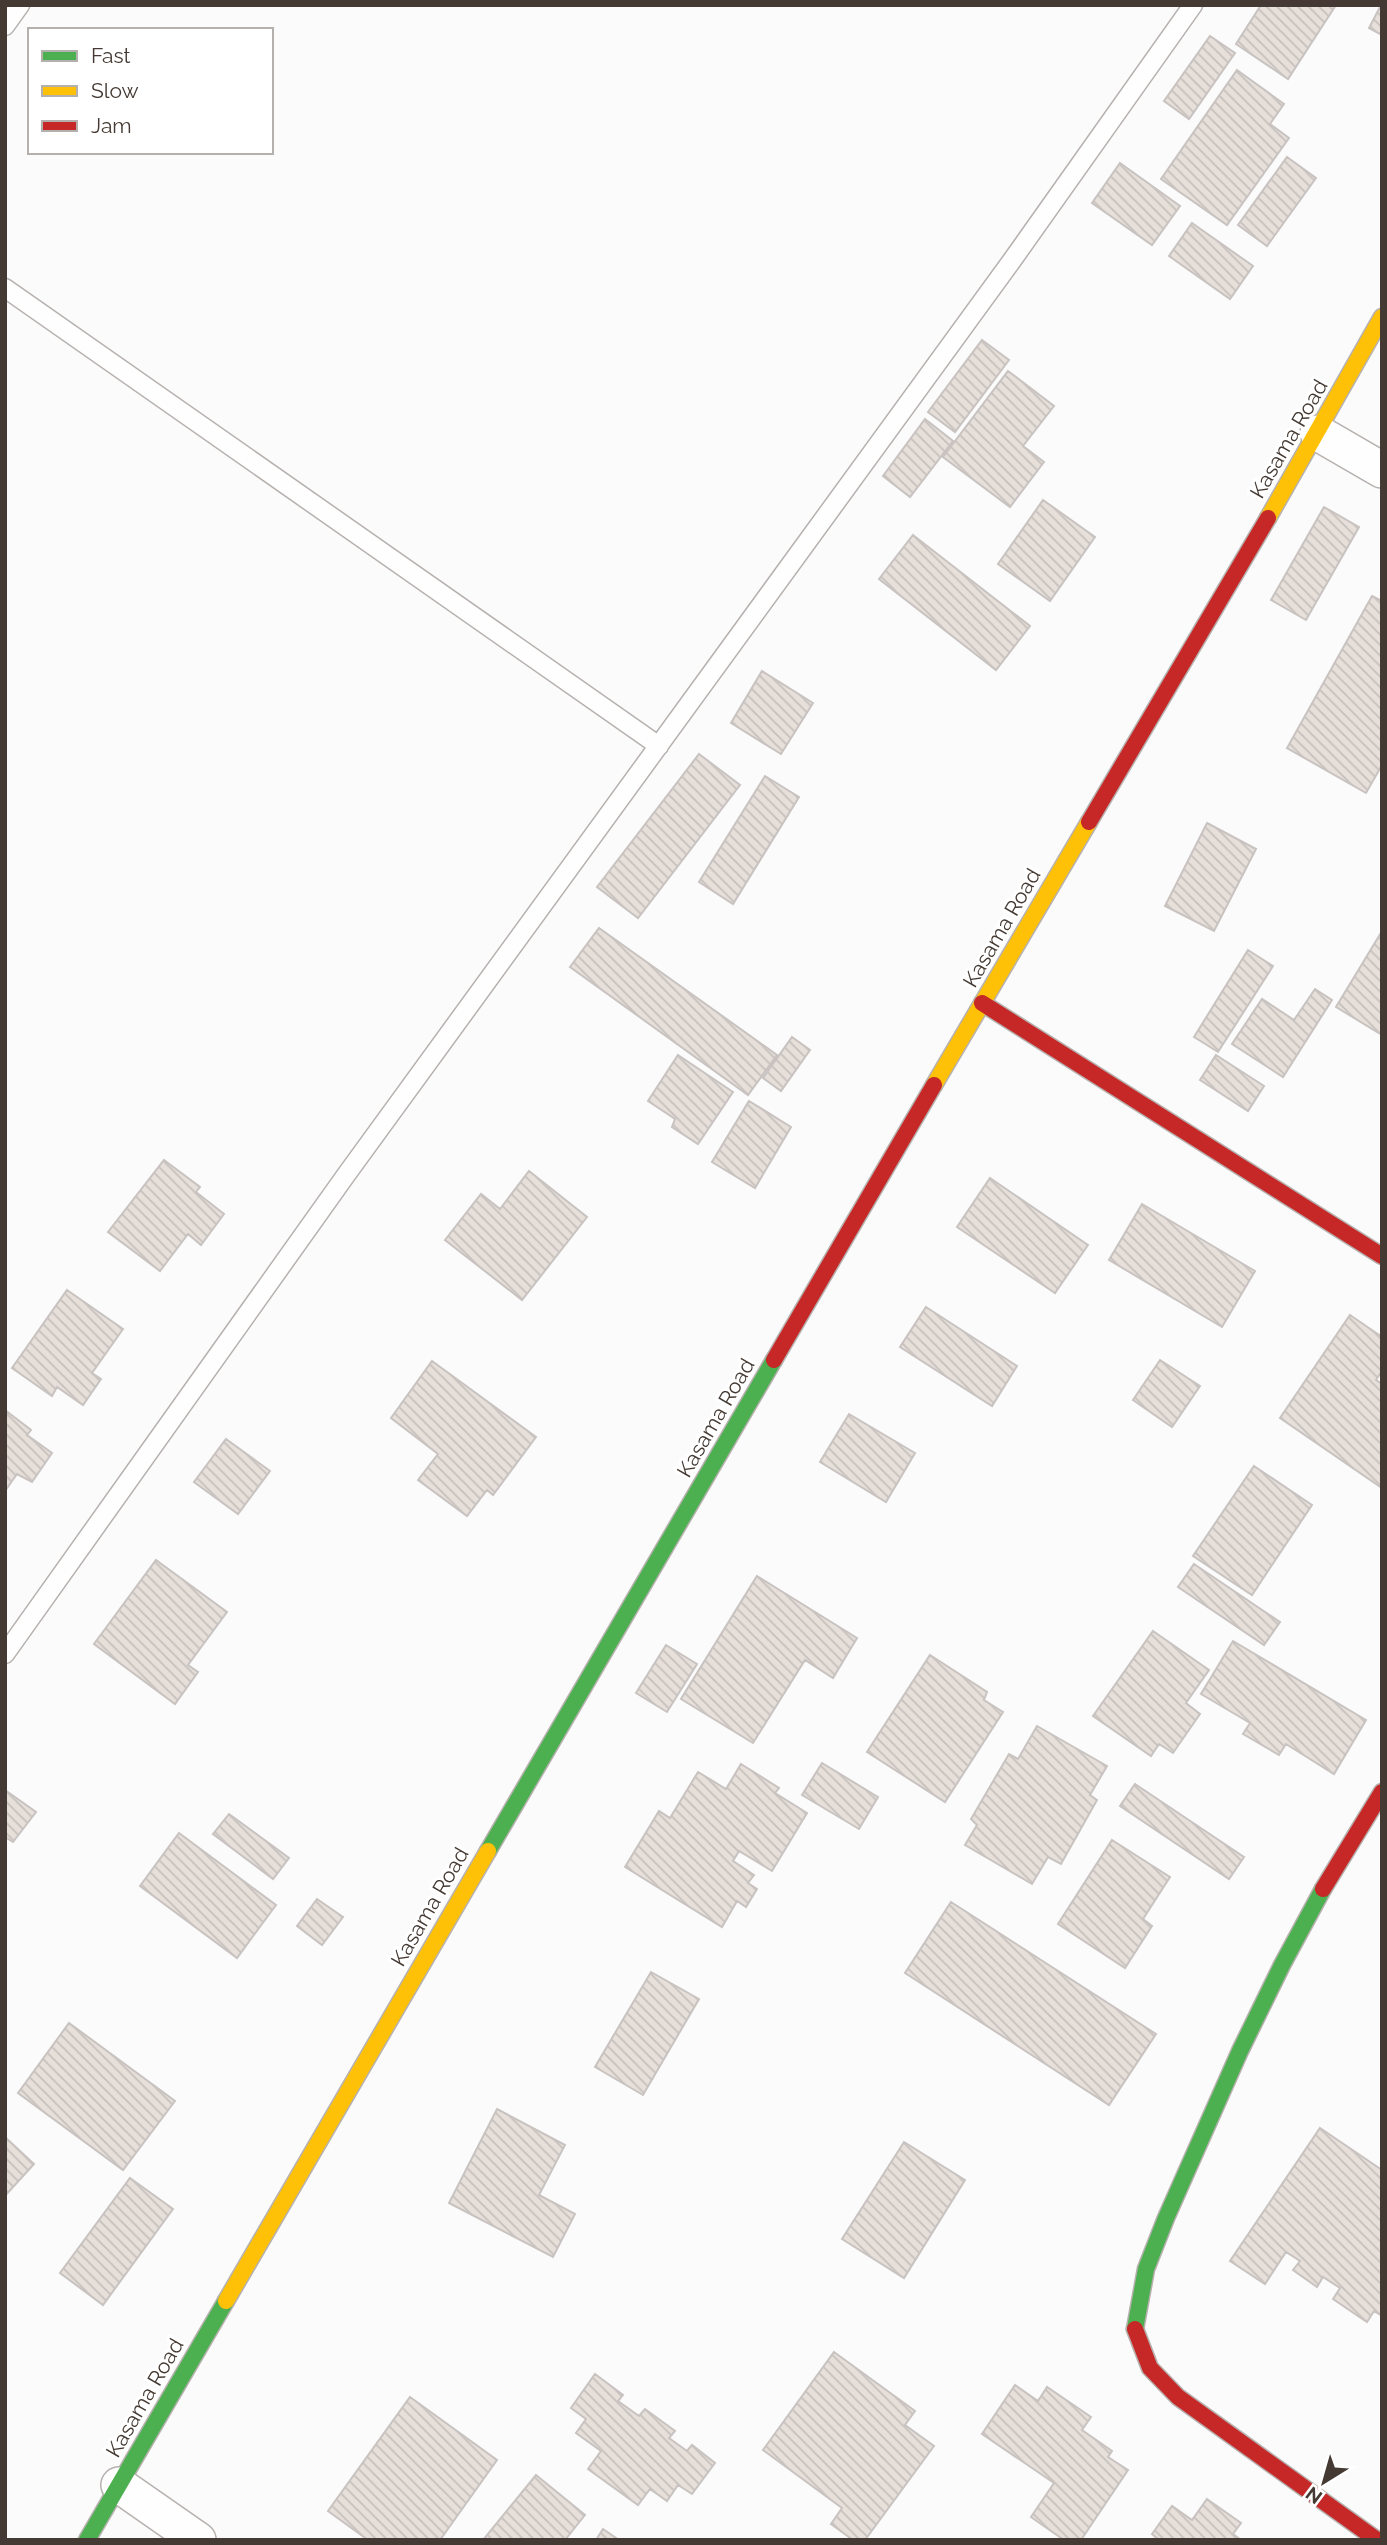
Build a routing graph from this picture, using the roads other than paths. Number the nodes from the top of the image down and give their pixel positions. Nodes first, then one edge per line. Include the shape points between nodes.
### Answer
1 (20, 5) edge
2 (1193, 5) edge
3 (5, 26) edge
4 (5, 288) edge
5 (1382, 317) edge
6 (1318, 433) junction
7 (1382, 470) edge
8 (659, 746) junction
9 (982, 1003) junction
10 (1382, 1256) edge
11 (5, 1654) edge
12 (1382, 1792) edge
13 (119, 2485) junction
14 (87, 2540) edge
15 (198, 2540) edge
16 (1377, 2540) edge

1 - 3 lane
2 - 8 lane
4 - 8 lane
5 - 6 street, Kasama Road
6 - 7 street
6 - 9 street, Kasama Road
8 - 11 lane
9 - 10 street
9 - 13 street, Kasama Road
12 - 16 street via 1331,1874 1240,2051 1146,2269 1135,2331 1150,2368 1178,2397
13 - 14 street, Kasama Road
13 - 15 street

